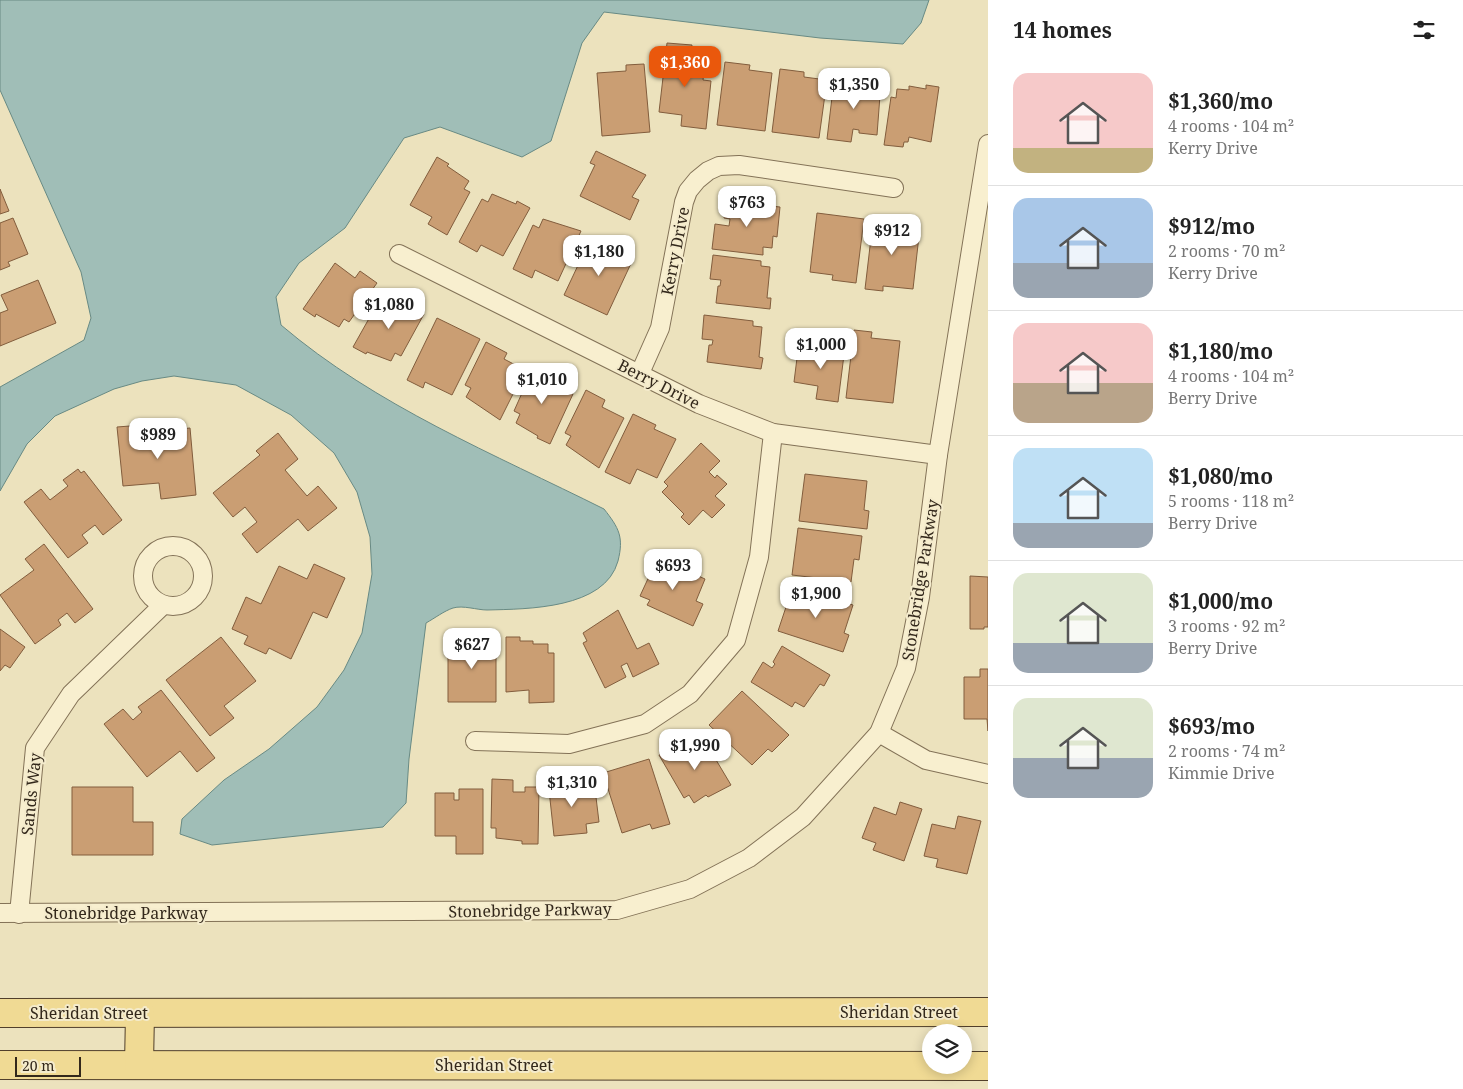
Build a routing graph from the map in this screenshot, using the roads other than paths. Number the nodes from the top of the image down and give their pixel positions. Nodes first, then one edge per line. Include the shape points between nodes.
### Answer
1 (988, 144) edge
2 (894, 188) dead end
3 (979, 249) edge
4 (399, 254) dead end
5 (640, 373) junction
6 (773, 433) junction
7 (938, 455) junction
8 (163, 605) dead end
9 (878, 733) junction
10 (475, 741) dead end
11 (988, 774) edge
12 (0, 912) edge
13 (19, 914) junction
14 (0, 1012) edge
15 (988, 1012) edge
16 (140, 1013) junction
17 (0, 1065) edge
18 (139, 1065) junction
19 (988, 1066) edge

1 - 3 street, Stonebridge Parkway
2 - 5 street, Kerry Drive via 739,165 719,166 708,171 697,180 684,202 660,328
3 - 7 street, Stonebridge Parkway
4 - 5 street, Berry Drive
5 - 6 street, Berry Drive via 698,404
6 - 7 street, Berry Drive
6 - 10 street via 759,557 736,640 690,694 645,724 569,744
7 - 9 street, Stonebridge Parkway via 920,597 906,668
8 - 13 street, Sands Way via 71,694 35,748
9 - 11 street via 926,760
9 - 13 street, Stonebridge Parkway via 803,817 749,858 690,890 617,910
12 - 13 street, Stonebridge Parkway
14 - 16 main road, Sheridan Street
15 - 16 main road, Sheridan Street
16 - 18 main road
17 - 18 main road, Sheridan Street
18 - 19 main road, Sheridan Street

